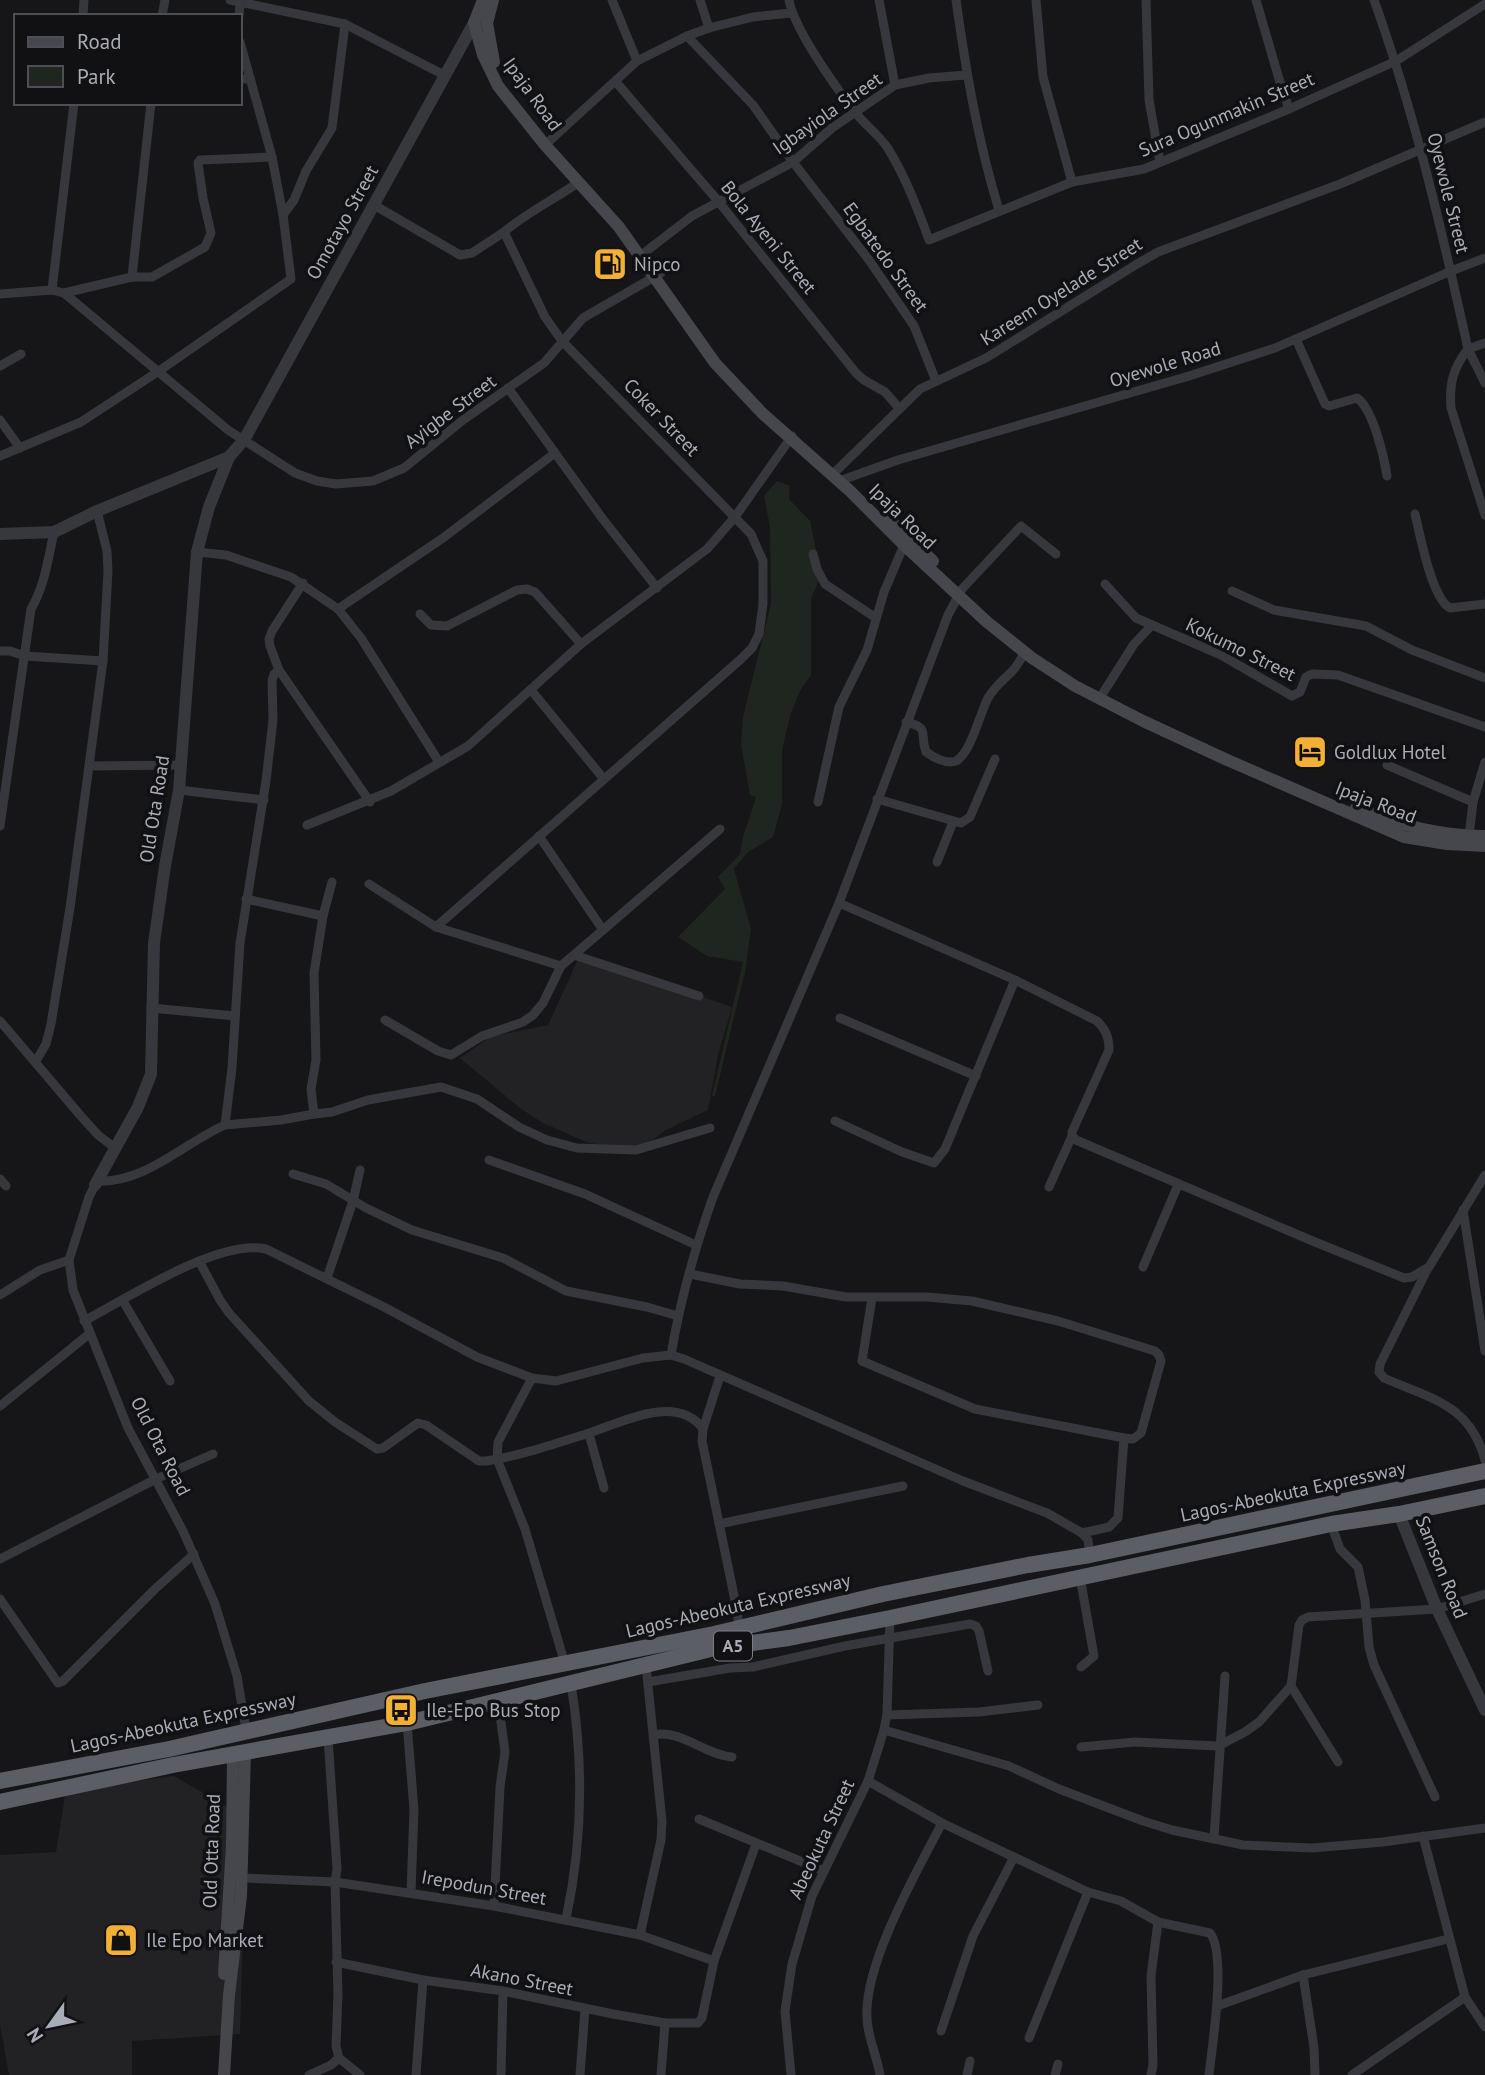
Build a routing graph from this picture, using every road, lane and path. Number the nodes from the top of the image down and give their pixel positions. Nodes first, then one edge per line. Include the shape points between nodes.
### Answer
1 (230, 0) edge
2 (298, 0) edge
3 (483, 0) edge
4 (493, 0) edge
5 (612, 0) edge
6 (700, 0) edge
7 (789, 0) edge
8 (879, 0) edge
9 (968, 0) edge
10 (1036, 0) edge
11 (1146, 0) edge
12 (1256, 0) edge
13 (1374, 0) edge
14 (956, 1) edge
15 (240, 4) junction
16 (1485, 4) edge
17 (296, 12) junction
18 (791, 13) junction
19 (239, 14) edge
20 (480, 23) junction
21 (345, 24) junction
22 (709, 28) junction
23 (687, 36) junction
24 (242, 49) edge
25 (637, 61) junction
26 (1396, 61) junction
27 (444, 75) junction
28 (966, 75) junction
29 (242, 79) edge
30 (250, 79) junction
31 (616, 82) junction
32 (895, 85) junction
33 (74, 105) edge
34 (151, 105) edge
35 (1290, 109) junction
36 (855, 112) junction
37 (1485, 122) edge
38 (548, 143) junction
39 (1421, 149) junction
40 (272, 157) junction
41 (793, 162) junction
42 (1160, 162) junction
43 (1072, 182) junction
44 (579, 183) junction
45 (718, 201) junction
46 (374, 205) junction
47 (999, 211) junction
48 (283, 215) junction
49 (504, 232) junction
50 (643, 254) junction
51 (1485, 258) edge
52 (1451, 271) junction
53 (658, 275) junction
54 (132, 277) junction
55 (52, 290) junction
56 (64, 293) junction
57 (0, 294) edge
58 (1296, 339) junction
59 (562, 341) junction
60 (1485, 343) edge
61 (1468, 349) junction
62 (20, 354) dead end
63 (0, 366) edge
64 (159, 371) junction
65 (936, 380) junction
66 (1485, 383) edge
67 (508, 388) junction
68 (899, 408) junction
69 (0, 420) edge
70 (791, 436) junction
71 (244, 440) junction
72 (20, 449) junction
73 (555, 453) junction
74 (0, 456) edge
75 (229, 457) junction
76 (839, 476) junction
77 (1387, 476) dead end
78 (97, 511) junction
79 (1415, 514) dead end
80 (1485, 515) edge
81 (735, 517) junction
82 (54, 532) junction
83 (0, 534) edge
84 (904, 545) junction
85 (197, 552) junction
86 (813, 554) dead end
87 (1056, 554) dead end
88 (303, 583) junction
89 (1105, 584) dead end
90 (657, 588) junction
91 (1232, 591) dead end
92 (960, 592) junction
93 (1485, 604) edge
94 (338, 609) junction
95 (421, 614) dead end
96 (876, 618) junction
97 (1152, 625) junction
98 (581, 644) junction
99 (0, 651) edge
100 (1024, 652) junction
101 (25, 656) junction
102 (103, 661) junction
103 (279, 670) junction
104 (1062, 674) junction
105 (1485, 678) edge
106 (531, 690) junction
107 (1103, 694) junction
108 (906, 722) junction
109 (1485, 727) edge
110 (995, 759) dead end
111 (439, 762) junction
112 (1485, 762) edge
113 (182, 765) junction
114 (1387, 765) dead end
115 (89, 766) junction
116 (603, 778) junction
117 (179, 790) junction
118 (877, 799) junction
119 (264, 800) junction
120 (370, 802) junction
121 (818, 802) dead end
122 (1473, 802) junction
123 (953, 822) junction
124 (307, 825) dead end
125 (0, 826) edge
126 (720, 829) dead end
127 (539, 836) junction
128 (1469, 836) junction
129 (1485, 836) edge
130 (1485, 846) edge
131 (937, 862) dead end
132 (332, 882) dead end
133 (369, 884) dead end
134 (246, 899) junction
135 (839, 904) junction
136 (323, 916) junction
137 (436, 928) junction
138 (603, 930) junction
139 (574, 955) junction
140 (561, 966) junction
141 (1015, 980) junction
142 (699, 996) dead end
143 (151, 1008) junction
144 (234, 1016) junction
145 (840, 1018) dead end
146 (385, 1020) dead end
147 (0, 1021) edge
148 (36, 1061) junction
149 (976, 1076) junction
150 (314, 1114) junction
151 (835, 1121) dead end
152 (225, 1125) junction
153 (710, 1128) dead end
154 (1072, 1136) junction
155 (115, 1148) junction
156 (489, 1160) dead end
157 (360, 1170) dead end
158 (293, 1174) dead end
159 (1485, 1175) edge
160 (96, 1183) junction
161 (1178, 1185) junction
162 (1049, 1187) dead end
163 (353, 1201) junction
164 (1463, 1210) junction
165 (696, 1245) junction
166 (69, 1260) junction
167 (199, 1261) junction
168 (1143, 1267) dead end
169 (1429, 1267) junction
170 (690, 1274) junction
171 (327, 1278) junction
172 (0, 1295) edge
173 (872, 1298) junction
174 (123, 1301) junction
175 (678, 1316) junction
176 (84, 1321) junction
177 (89, 1334) junction
178 (1485, 1351) edge
179 (671, 1355) junction
180 (720, 1376) junction
181 (532, 1378) junction
182 (170, 1381) dead end
183 (0, 1406) edge
184 (703, 1429) junction
185 (589, 1434) junction
186 (1124, 1438) junction
187 (213, 1454) dead end
188 (497, 1459) junction
189 (1485, 1460) edge
190 (1485, 1471) edge
191 (156, 1479) junction
192 (903, 1486) dead end
193 (604, 1488) dead end
194 (1485, 1496) edge
195 (1399, 1514) junction
196 (719, 1524) junction
197 (1331, 1524) junction
198 (1082, 1533) junction
199 (194, 1554) junction
200 (1090, 1555) junction
201 (0, 1559) edge
202 (1080, 1577) junction
203 (1485, 1594) edge
204 (0, 1599) edge
205 (1437, 1609) junction
206 (1367, 1615) junction
207 (890, 1618) junction
208 (739, 1628) junction
209 (890, 1639) junction
210 (714, 1641) junction
211 (565, 1664) junction
212 (1081, 1667) dead end
213 (988, 1671) dead end
214 (647, 1674) junction
215 (1225, 1676) dead end
216 (571, 1684) junction
217 (1291, 1686) junction
218 (498, 1700) junction
219 (1038, 1705) dead end
220 (1485, 1710) edge
221 (887, 1715) junction
222 (407, 1723) junction
223 (246, 1730) junction
224 (884, 1731) junction
225 (654, 1735) junction
226 (328, 1738) junction
227 (1081, 1746) dead end
228 (1218, 1746) junction
229 (239, 1753) junction
230 (732, 1757) dead end
231 (1338, 1762) dead end
232 (868, 1781) junction
233 (0, 1782) edge
234 (1435, 1797) dead end
235 (0, 1802) edge
236 (699, 1819) dead end
237 (942, 1823) junction
238 (1485, 1828) edge
239 (1423, 1836) junction
240 (1214, 1839) junction
241 (756, 1843) junction
242 (1014, 1857) junction
243 (824, 1871) junction
244 (242, 1878) junction
245 (335, 1882) junction
246 (411, 1892) junction
247 (1088, 1892) junction
248 (494, 1906) junction
249 (566, 1919) junction
250 (1158, 1922) junction
251 (640, 1935) junction
252 (1448, 1939) junction
253 (714, 1961) junction
254 (336, 1962) junction
255 (1303, 1975) junction
256 (423, 1980) junction
257 (503, 1991) junction
258 (1465, 1997) junction
259 (1217, 2006) junction
260 (585, 2009) junction
261 (665, 2023) junction
262 (1485, 2027) edge
263 (941, 2031) dead end
264 (1029, 2038) dead end
265 (339, 2058) junction
266 (970, 2061) dead end
267 (1058, 2064) dead end
268 (217, 2075) edge
269 (224, 2075) edge
270 (309, 2075) edge
271 (360, 2075) edge
272 (416, 2075) edge
273 (501, 2075) edge
274 (580, 2075) edge
275 (661, 2075) edge
276 (791, 2075) edge
277 (880, 2075) edge
278 (967, 2075) edge
279 (1055, 2075) edge
280 (1151, 2075) edge
281 (1209, 2075) edge
282 (1315, 2075) edge
283 (1352, 2075) edge

1 - 15 street
2 - 17 street
3 - 20 main road
4 - 20 main road
5 - 25 street
6 - 22 street
7 - 18 street
8 - 32 street
9 - 14 street
10 - 43 street via 1043,77
11 - 42 street via 1149,100
12 - 35 street
13 - 26 street, Oyewole Street
14 - 28 street
15 - 17 street
15 - 19 street
16 - 26 street, Sura Ogunmakin Street
17 - 21 street
18 - 22 street
18 - 36 street
20 - 27 street, Omotayo Street
20 - 38 main road, Ipaja Road via 493,78
21 - 27 street
21 - 48 street via 332,128
22 - 23 street
23 - 25 street
23 - 41 street, Egbatedo Street via 753,105
24 - 30 street
25 - 31 street
26 - 35 street, Sura Ogunmakin Street
26 - 39 street, Oyewole Street
27 - 46 street, Omotayo Street
28 - 32 street, Igbayiola Street
28 - 47 street
29 - 30 street
30 - 40 street
31 - 38 street
31 - 45 street, Bola Ayeni Street
32 - 36 street, Igbayiola Street
33 - 55 street
34 - 54 street
35 - 42 street, Sura Ogunmakin Street
36 - 41 street, Igbayiola Street
36 - 47 street, Sura Ogunmakin Street via 885,145 901,172 929,240
37 - 39 street, Kareem Oyelade Street
38 - 44 main road, Ipaja Road
38 - 50 main road, Ipaja Road via 616,212
39 - 52 street, Oyewole Street
39 - 65 street, Kareem Oyelade Street via 1158,253 986,358
40 - 48 street
40 - 54 street via 200,160 210,240 165,272
41 - 45 street, Igbayiola Street
41 - 65 street, Egbatedo Street via 906,314
42 - 43 street, Sura Ogunmakin Street
43 - 47 street, Sura Ogunmakin Street
44 - 49 street
44 - 50 main road, Ipaja Road
45 - 50 street, Igbayiola Street
45 - 68 street, Bola Ayeni Street via 856,373 885,392
46 - 49 street via 460,255 472,253
46 - 71 street, Omotayo Street
48 - 64 street via 291,279
49 - 59 street, Coker Street via 545,317
50 - 53 main road, Ipaja Road
51 - 52 street, Oyewole Road
52 - 58 street, Oyewole Road
52 - 61 street, Oyewole Street
53 - 59 street, Ayigbe Street via 583,318
53 - 70 main road, Ipaja Road via 727,378
54 - 56 street
55 - 56 street
55 - 57 street
56 - 64 street, Ayigbe Street
58 - 76 street, Oyewole Road via 1189,376
58 - 77 street via 1325,404 1357,398 1368,407
59 - 67 street, Ayigbe Street via 544,363
59 - 81 street, Coker Street
60 - 61 street
61 - 66 street, Oyewole Street
61 - 80 street via 1455,365 1451,408
62 - 63 street
64 - 71 street, Ayigbe Street via 199,408
64 - 72 street via 81,422
65 - 68 street, Kareem Oyelade Street
67 - 71 street, Ayigbe Street via 404,468 373,481 317,481 295,473
67 - 73 street
68 - 76 street, Kareem Oyelade Street
69 - 72 street
70 - 76 main road, Ipaja Road
70 - 81 street
71 - 75 street, Old Ota Road
72 - 74 street
73 - 90 street
73 - 94 street via 443,538
75 - 78 street
75 - 85 street, Old Ota Road
76 - 84 main road, Ipaja Road
76 - 92 main road, Ipaja Road
78 - 82 street
78 - 102 street via 108,571
79 - 93 street via 1442,602 1450,608
81 - 90 street via 707,550
81 - 116 street, Coker Street via 751,534 763,561 763,604 752,648
82 - 83 street
82 - 101 street via 46,575 30,609
84 - 92 main road, Ipaja Road
84 - 96 street
85 - 88 street via 226,555
85 - 113 street, Old Ota Road
86 - 96 street via 825,584
87 - 92 street via 1021,526
88 - 94 street
88 - 103 street via 272,631 270,646
89 - 97 street, Kokumo Street via 1136,618
90 - 98 street
91 - 105 street via 1274,610 1366,626 1412,650
92 - 100 main road, Ipaja Road
92 - 104 main road, Ipaja Road
92 - 108 street
94 - 111 street
95 - 98 street via 430,625 447,626 527,589 535,592
96 - 121 street via 867,650 839,706
97 - 107 street via 1134,644
97 - 109 street, Kokumo Street via 1221,655 1292,696 1312,674 1338,676
98 - 106 street
99 - 101 street
100 - 104 main road, Ipaja Road
100 - 108 street via 1015,670 990,696 955,762 927,753 923,729
101 - 102 street
101 - 125 street
102 - 115 street
103 - 119 street via 272,681 273,720
103 - 120 street
104 - 107 main road, Ipaja Road
104 - 130 main road, Ipaja Road via 1143,722 1388,831 1447,844
106 - 111 street via 468,746
106 - 116 street
107 - 128 main road, Ipaja Road via 1365,812 1421,830
108 - 118 street
110 - 123 street via 970,817
111 - 120 street
112 - 122 street
113 - 115 street
113 - 117 street, Old Ota Road
114 - 122 street
115 - 148 street via 51,1024
116 - 127 street, Coker Street
117 - 119 street
117 - 143 street, Old Ota Road via 154,943
118 - 123 street
118 - 135 street
119 - 134 street
120 - 124 street
122 - 128 street
123 - 131 street
126 - 138 street
127 - 137 street, Coker Street
127 - 138 street
128 - 129 main road, Ipaja Road
132 - 136 street
133 - 137 street
134 - 136 street
134 - 144 street
135 - 141 street
135 - 165 street via 745,1118
136 - 150 street via 313,995 316,1060 310,1089
137 - 140 street
138 - 139 street
139 - 140 street
139 - 142 street
140 - 146 street via 533,1015 482,1035 451,1055
141 - 149 street
141 - 154 street via 1097,1021 1109,1039 1109,1050
143 - 144 street
143 - 155 street, Old Ota Road via 151,1074
144 - 152 street
145 - 149 street
147 - 148 street
148 - 155 street via 98,1135
149 - 151 street via 945,1149 934,1163
150 - 152 street
150 - 153 street via 441,1087 477,1099 547,1140 577,1148 636,1150
152 - 160 street via 132,1176
154 - 161 street
154 - 162 street
155 - 160 street, Old Ota Road
156 - 165 street via 585,1194
157 - 163 street
158 - 163 street via 326,1184
159 - 164 street
160 - 166 street, Old Ota Road
161 - 168 street
161 - 169 street via 1404,1278
163 - 171 street
163 - 175 street via 412,1230 503,1258 566,1291
164 - 169 street
164 - 178 street
165 - 170 street
166 - 172 street via 40,1270
166 - 176 street, Old Ota Road
167 - 171 street via 260,1248
167 - 174 street
167 - 188 street via 229,1313 299,1391 370,1446 383,1448 418,1423 479,1461
169 - 189 street via 1379,1372 1456,1411 1472,1426
170 - 173 street
170 - 175 street
171 - 181 street via 477,1357
173 - 186 street via 862,1361 975,1409
173 - 186 street via 928,1297 990,1305 1154,1351 1160,1361 1141,1433
174 - 176 street
174 - 182 street
175 - 179 street
176 - 177 street, Old Ota Road
177 - 183 street
177 - 191 street, Old Ota Road via 128,1427
179 - 180 street
179 - 181 street via 619,1363 556,1381
180 - 184 street
180 - 198 street via 1047,1513
181 - 188 street via 498,1442
184 - 185 street via 693,1418 664,1412 639,1415
184 - 196 street
185 - 188 street
185 - 193 street
186 - 198 street via 1118,1518 1109,1527
187 - 191 street
188 - 211 street via 536,1563
190 - 200 highway, Lagos-Abeokuta Expressway / A5
191 - 199 street, Old Ota Road
191 - 201 street
192 - 196 street
194 - 195 highway, Lagos-Abeokuta Expressway / A5
195 - 197 highway, Lagos-Abeokuta Expressway / A5
195 - 205 street, Samson Road
196 - 208 street
197 - 202 highway, Lagos-Abeokuta Expressway / A5
197 - 206 street via 1340,1549 1358,1567
198 - 200 street
199 - 204 street via 58,1683
199 - 223 street, Old Ota Road via 228,1644
200 - 208 highway, Lagos-Abeokuta Expressway / A5 via 883,1594
202 - 207 highway, Lagos-Abeokuta Expressway / A5
202 - 212 street via 1094,1656
203 - 205 street
205 - 206 street
205 - 220 street, Samson Road
206 - 217 street via 1302,1620
206 - 234 street via 1374,1665
207 - 209 street, Abeokuta Street
207 - 210 highway, Lagos-Abeokuta Expressway / A5 via 789,1638
208 - 210 highway, Lagos-Abeokuta Expressway / A5
209 - 213 street via 972,1624 979,1631
209 - 214 street via 753,1667
209 - 221 street, Abeokuta Street
210 - 211 highway, Lagos-Abeokuta Expressway / A5
210 - 214 highway, Lagos-Abeokuta Expressway / A5
211 - 223 highway, Lagos-Abeokuta Expressway / A5
214 - 216 highway, Lagos-Abeokuta Expressway / A5
214 - 225 street
215 - 228 street
216 - 218 highway, Lagos-Abeokuta Expressway / A5
216 - 249 street via 581,1802 579,1846
217 - 228 street via 1259,1722
217 - 231 street
218 - 222 highway, Lagos-Abeokuta Expressway / A5
218 - 248 street via 505,1752
219 - 221 street
221 - 224 street, Abeokuta Street
222 - 226 highway, Lagos-Abeokuta Expressway / A5
222 - 246 street via 414,1810
223 - 233 highway, Lagos-Abeokuta Expressway / A5
224 - 232 street, Abeokuta Street
224 - 240 street via 990,1759 1143,1821
225 - 230 street via 671,1734
225 - 251 street via 661,1840
226 - 229 highway, Lagos-Abeokuta Expressway / A5
226 - 245 street
227 - 228 street via 1135,1742
228 - 240 street
229 - 235 highway, Lagos-Abeokuta Expressway / A5
229 - 244 main road
229 - 268 main road, Old Otta Road
232 - 237 street
232 - 243 street, Abeokuta Street
236 - 241 street
237 - 242 street
237 - 277 street via 906,1891 871,1985 867,2022
238 - 239 street
239 - 240 street via 1312,1848 1243,1846
239 - 252 street
241 - 243 street
241 - 253 street
242 - 247 street
242 - 263 street via 973,1936
243 - 276 street, Abeokuta Street via 802,1923 792,1964 785,2011
244 - 245 street, Irepodun Street
244 - 269 main road
245 - 246 street, Irepodun Street
245 - 254 street
246 - 248 street, Irepodun Street
247 - 250 street via 1121,1901
247 - 264 street
248 - 249 street, Irepodun Street
249 - 251 street, Irepodun Street
250 - 259 street via 1213,1937
250 - 280 street via 1151,1976
251 - 253 street, Irepodun Street
252 - 255 street
252 - 258 street
253 - 261 street, Akano Street via 700,2021
254 - 256 street, Akano Street
254 - 265 street
255 - 259 street
255 - 282 street
256 - 257 street, Akano Street
256 - 272 street
257 - 260 street, Akano Street
257 - 273 street
258 - 262 street
258 - 283 street
259 - 281 street
260 - 261 street, Akano Street
260 - 274 street
261 - 275 street
265 - 270 street
265 - 271 street
266 - 278 street
267 - 279 street

